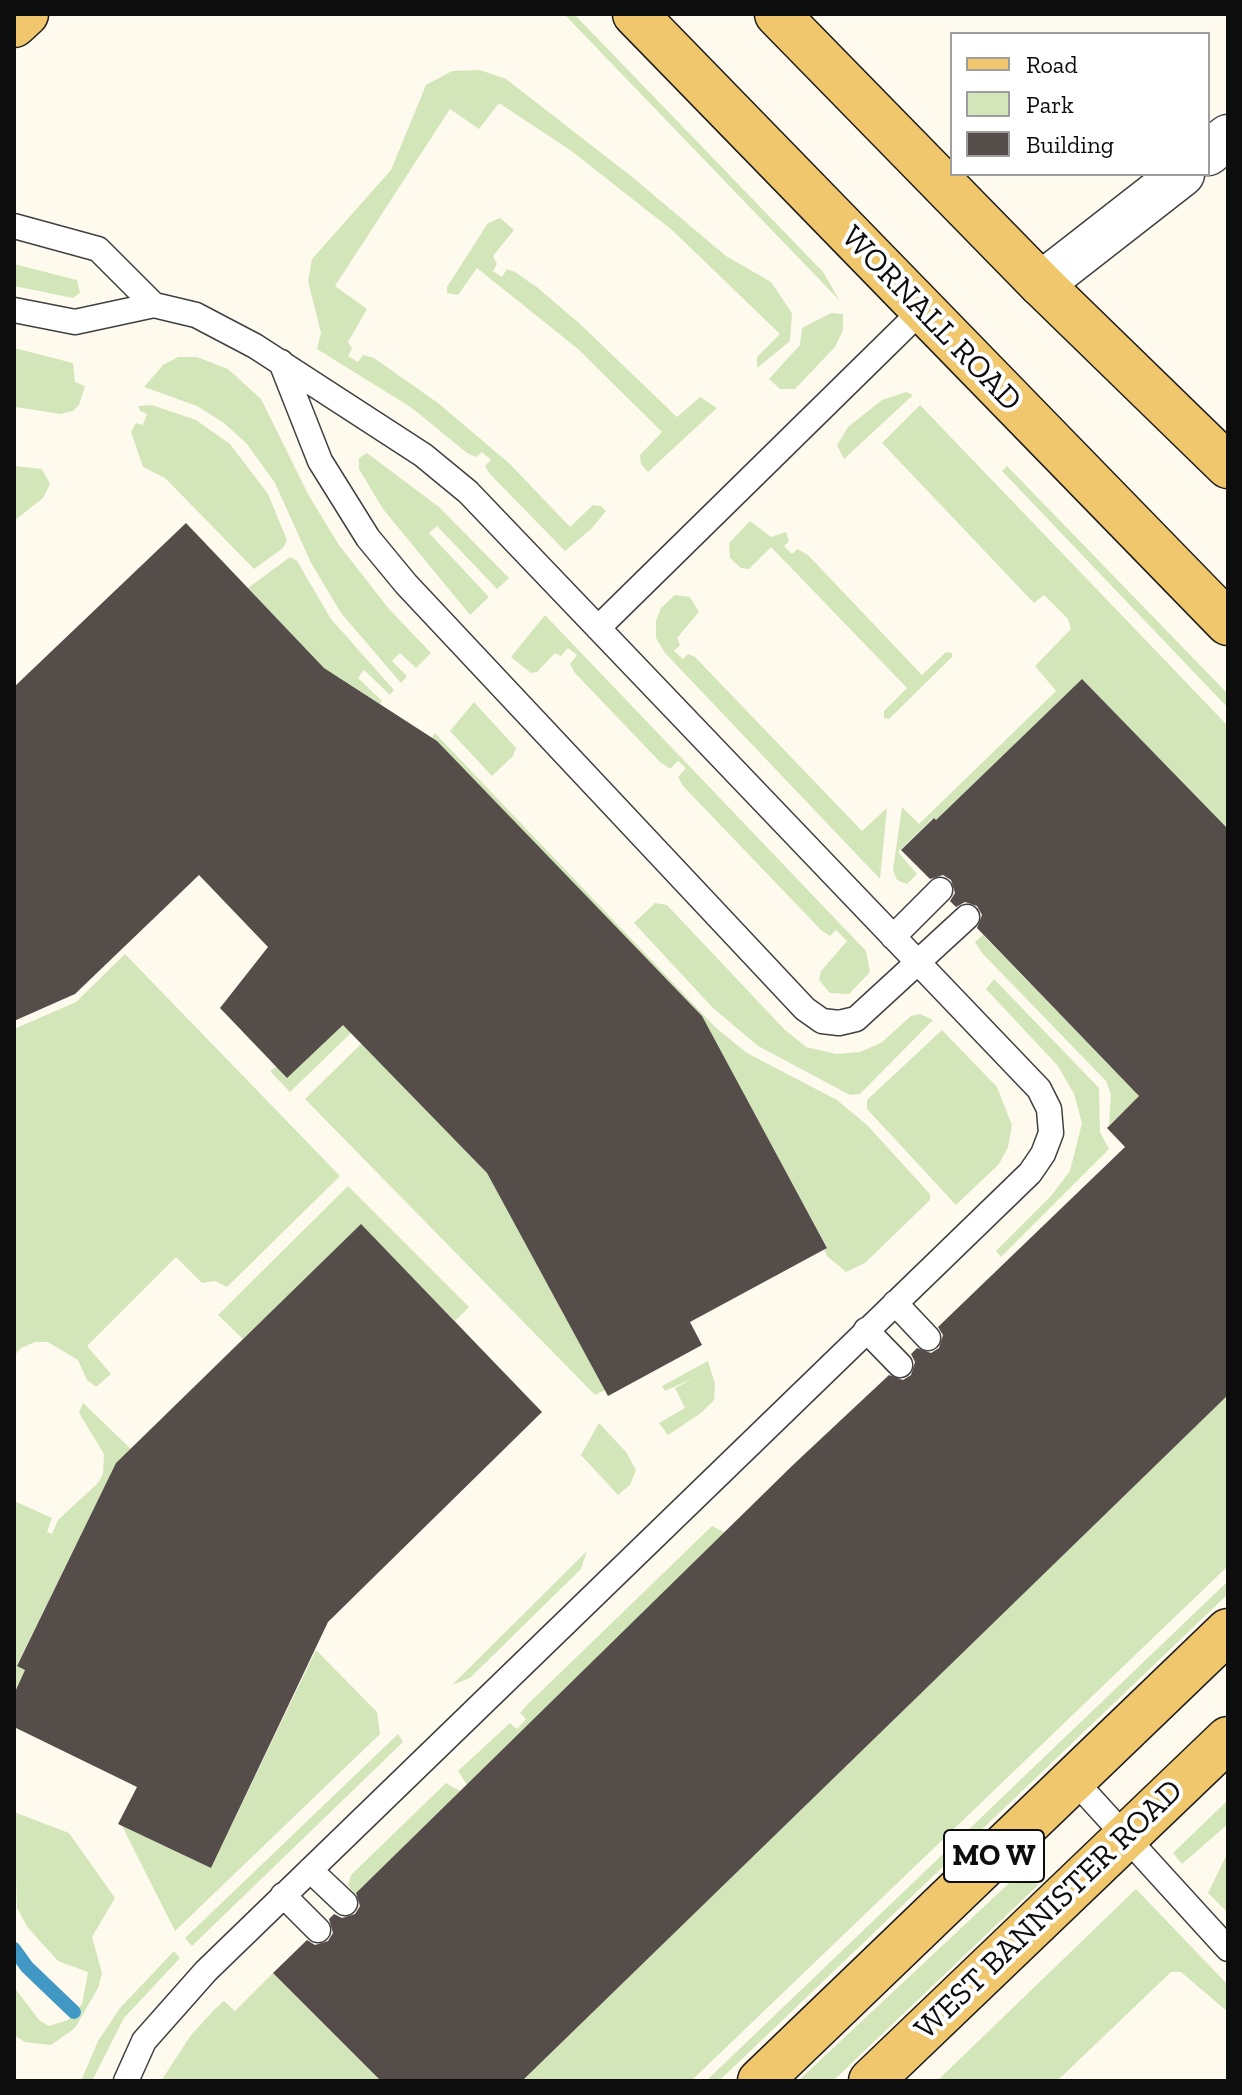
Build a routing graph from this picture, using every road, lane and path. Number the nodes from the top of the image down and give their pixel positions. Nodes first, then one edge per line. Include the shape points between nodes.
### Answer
1 (26, 14) edge
2 (635, 14) edge
3 (777, 14) edge
4 (14, 25) edge
5 (1228, 137) edge
6 (1210, 151) edge
7 (1179, 176) edge
8 (14, 226) edge
9 (1041, 284) junction
10 (154, 305) junction
11 (14, 310) edge
12 (922, 310) junction
13 (281, 362) junction
14 (1228, 466) edge
15 (1228, 623) edge
16 (598, 628) junction
17 (940, 890) dead end
18 (967, 917) dead end
19 (893, 937) junction
20 (919, 964) junction
21 (895, 1303) junction
22 (866, 1330) junction
23 (928, 1338) dead end
24 (900, 1365) dead end
25 (1228, 1631) edge
26 (1228, 1739) edge
27 (1073, 1779) junction
28 (1125, 1837) junction
29 (310, 1870) junction
30 (283, 1895) junction
31 (345, 1903) dead end
32 (318, 1930) dead end
33 (1228, 1949) edge
34 (126, 2081) edge
35 (760, 2081) edge
36 (871, 2081) edge

1 - 4 main road
2 - 12 main road, WORNALL ROAD
3 - 9 main road
5 - 6 street
7 - 9 street
8 - 10 lane via 98,249
9 - 14 main road
10 - 11 lane via 75,322
10 - 13 lane via 196,315
12 - 15 main road, WORNALL ROAD
12 - 16 lane
13 - 16 lane via 446,473
13 - 20 lane via 328,475 368,538 805,1009 822,1021 856,1019
16 - 19 lane
17 - 19 lane
18 - 20 lane
19 - 20 lane
20 - 21 lane via 1039,1089 1049,1109 1051,1133 1030,1173
21 - 22 lane
21 - 23 lane
22 - 24 lane
22 - 29 lane via 700,1497
25 - 27 main road, MO W
26 - 28 main road, WEST BANNISTER ROAD / MO W
27 - 28 lane
27 - 35 main road, MO W
28 - 33 lane
28 - 36 main road, WEST BANNISTER ROAD / MO W
29 - 30 lane
29 - 31 lane
30 - 32 lane
30 - 34 lane via 160,2020

